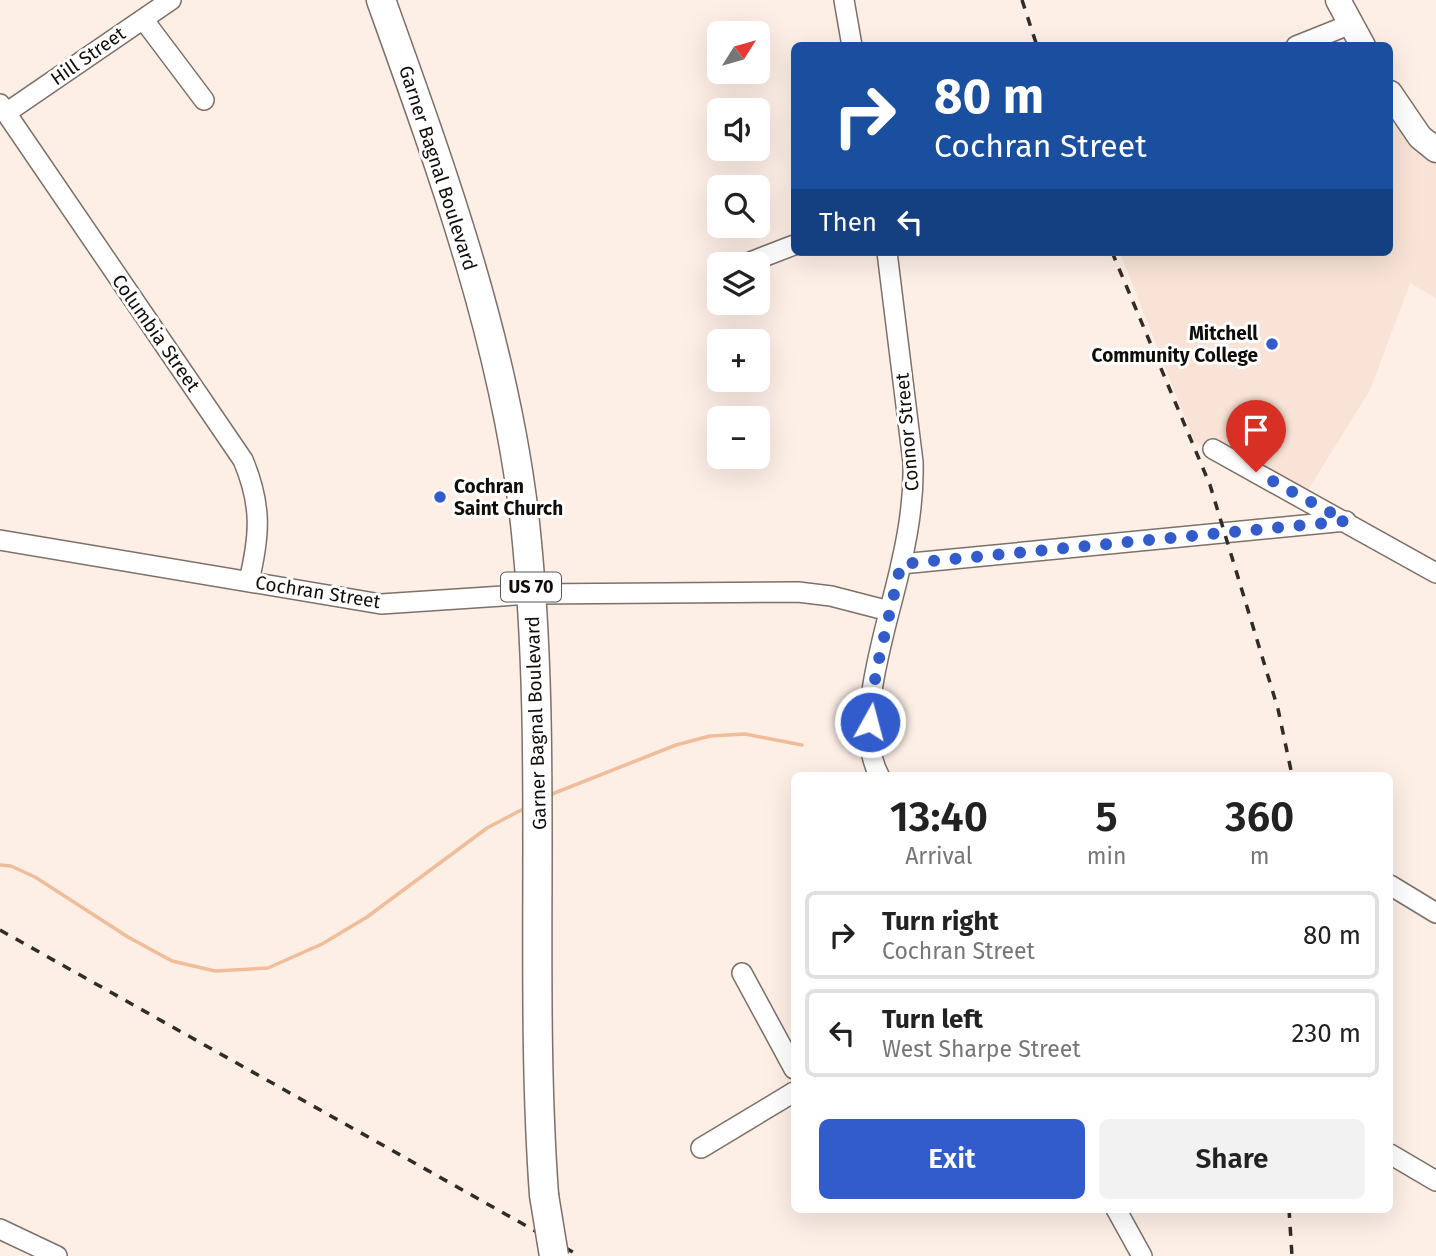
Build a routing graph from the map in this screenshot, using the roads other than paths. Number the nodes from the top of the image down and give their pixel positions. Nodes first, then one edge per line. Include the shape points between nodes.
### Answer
1 (171, 0) edge
2 (381, 0) edge
3 (844, 0) edge
4 (1338, 0) edge
5 (143, 19) junction
6 (1351, 24) junction
7 (851, 42) edge
8 (1306, 42) edge
9 (1361, 42) edge
10 (1393, 97) edge
11 (204, 100) dead end
12 (3, 108) edge
13 (1436, 150) edge
14 (791, 246) edge
15 (770, 254) edge
16 (888, 256) edge
17 (1213, 449) dead end
18 (1346, 521) junction
19 (0, 540) edge
20 (901, 564) junction
21 (1436, 573) edge
22 (249, 581) junction
23 (532, 594) junction
24 (889, 611) junction
25 (878, 772) edge
26 (1393, 887) edge
27 (1436, 913) edge
28 (742, 973) dead end
29 (791, 1063) edge
30 (791, 1094) edge
31 (701, 1148) dead end
32 (1393, 1156) edge
33 (1436, 1181) edge
34 (1118, 1213) edge
35 (0, 1229) edge
36 (57, 1256) edge
37 (554, 1256) edge
38 (1142, 1256) edge

1 - 5 street, Hill Street
2 - 23 highway, Garner Bagnal Boulevard / US 70 via 434,149 483,310 514,447
3 - 7 street
4 - 6 main road
5 - 11 street
5 - 12 street, Hill Street
6 - 8 street
6 - 9 main road
10 - 13 main road via 1420,137
12 - 22 street, Columbia Street via 243,460 254,485 259,523
14 - 15 street
16 - 20 street, Connor Street via 914,462 914,495
17 - 18 street
18 - 20 street
18 - 21 street
19 - 22 street, Cochran Street
20 - 24 street, Connor Street
22 - 23 street, Cochran Street via 382,604
23 - 24 street, Cochran Street via 798,592
23 - 37 highway, Garner Bagnal Boulevard / US 70, bridge via 539,788 538,1077 544,1195
24 - 25 street, Connor Street via 870,722 870,746
26 - 27 street
28 - 29 street
30 - 31 street
32 - 33 street
34 - 38 street
35 - 36 street

